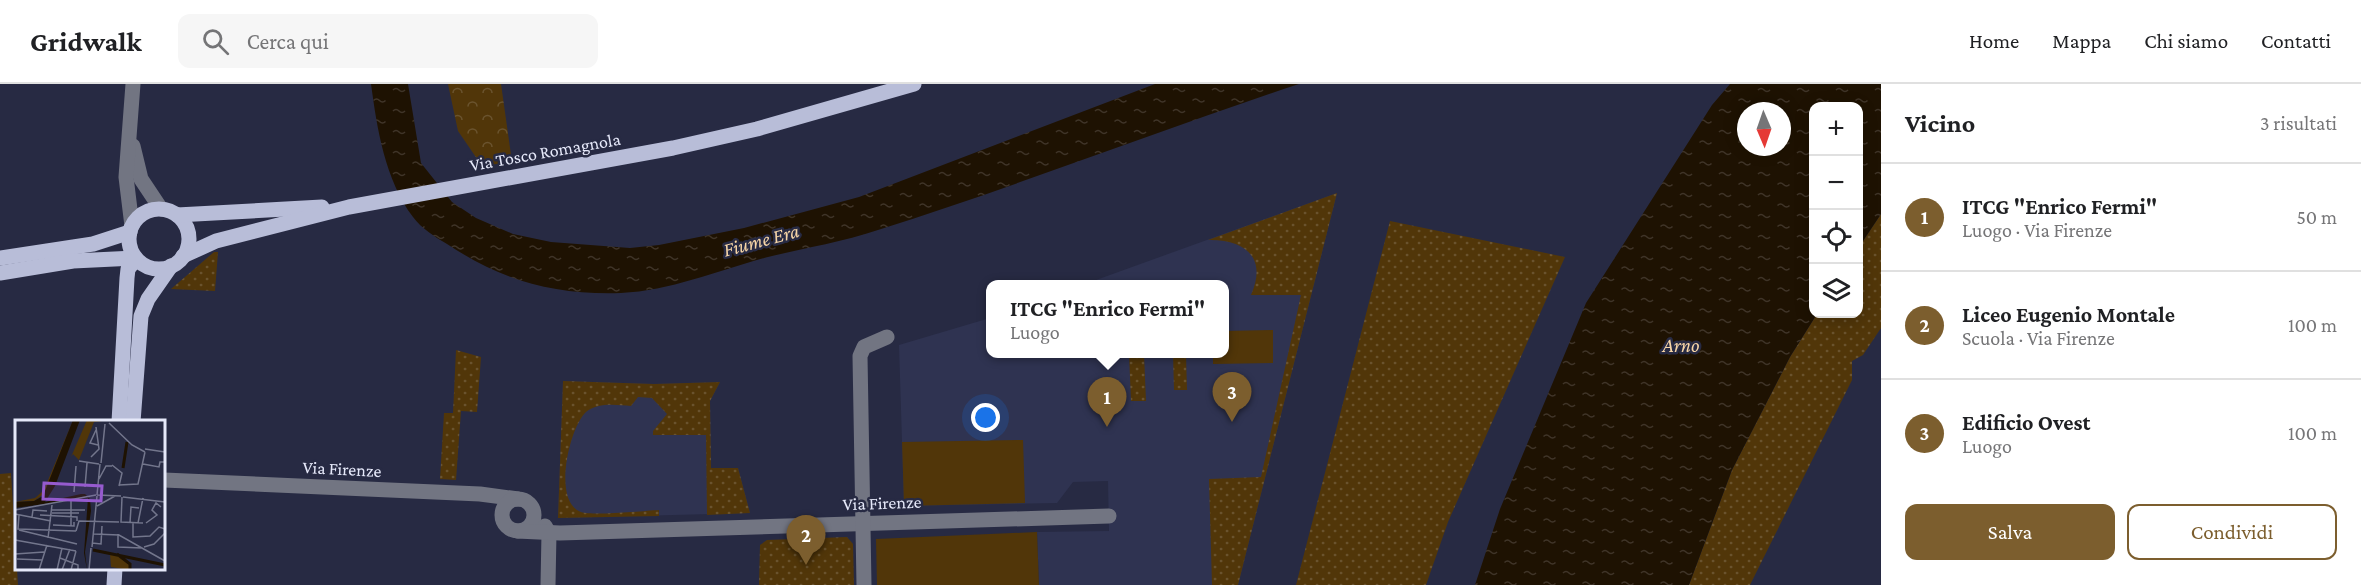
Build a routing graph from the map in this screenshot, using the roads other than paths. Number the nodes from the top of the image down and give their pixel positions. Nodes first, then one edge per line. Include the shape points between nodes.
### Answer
1 (133, 84) edge
2 (914, 84) edge
3 (131, 135) junction
4 (349, 207) junction
5 (161, 209) junction
6 (177, 215) junction
7 (131, 229) junction
8 (0, 258) edge
9 (136, 258) junction
10 (177, 261) junction
11 (0, 273) edge
12 (887, 337) dead end
13 (119, 420) edge
14 (133, 420) edge
15 (165, 480) edge
16 (518, 499) junction
17 (534, 513) junction
18 (1109, 516) dead end
19 (864, 523) junction
20 (517, 531) junction
21 (549, 533) junction
22 (115, 570) edge
23 (114, 585) edge
24 (548, 585) edge
25 (864, 585) edge

1 - 3 street
2 - 4 main road, Via Tosco Romagnola via 757,129
3 - 5 street via 139,173
3 - 7 street via 126,177
4 - 6 main road
4 - 10 main road, Via Tosco Romagnola via 216,241
5 - 6 main road
5 - 7 main road via 146,212
6 - 10 main road via 188,231 188,244
7 - 8 main road via 93,244
7 - 9 main road via 130,245
9 - 10 main road via 152,267
9 - 11 main road via 73,261
9 - 13 main road via 127,278
10 - 14 main road via 148,299 141,316
12 - 19 street via 864,347 860,356
15 - 16 street, Via Firenze
16 - 17 street via 527,501
16 - 20 street via 508,502 501,514 504,524
17 - 20 street via 531,524
17 - 21 street
18 - 19 street, Via Firenze
19 - 21 street, Via Firenze
19 - 25 street
20 - 21 street, Via Firenze
21 - 24 street
22 - 23 main road

